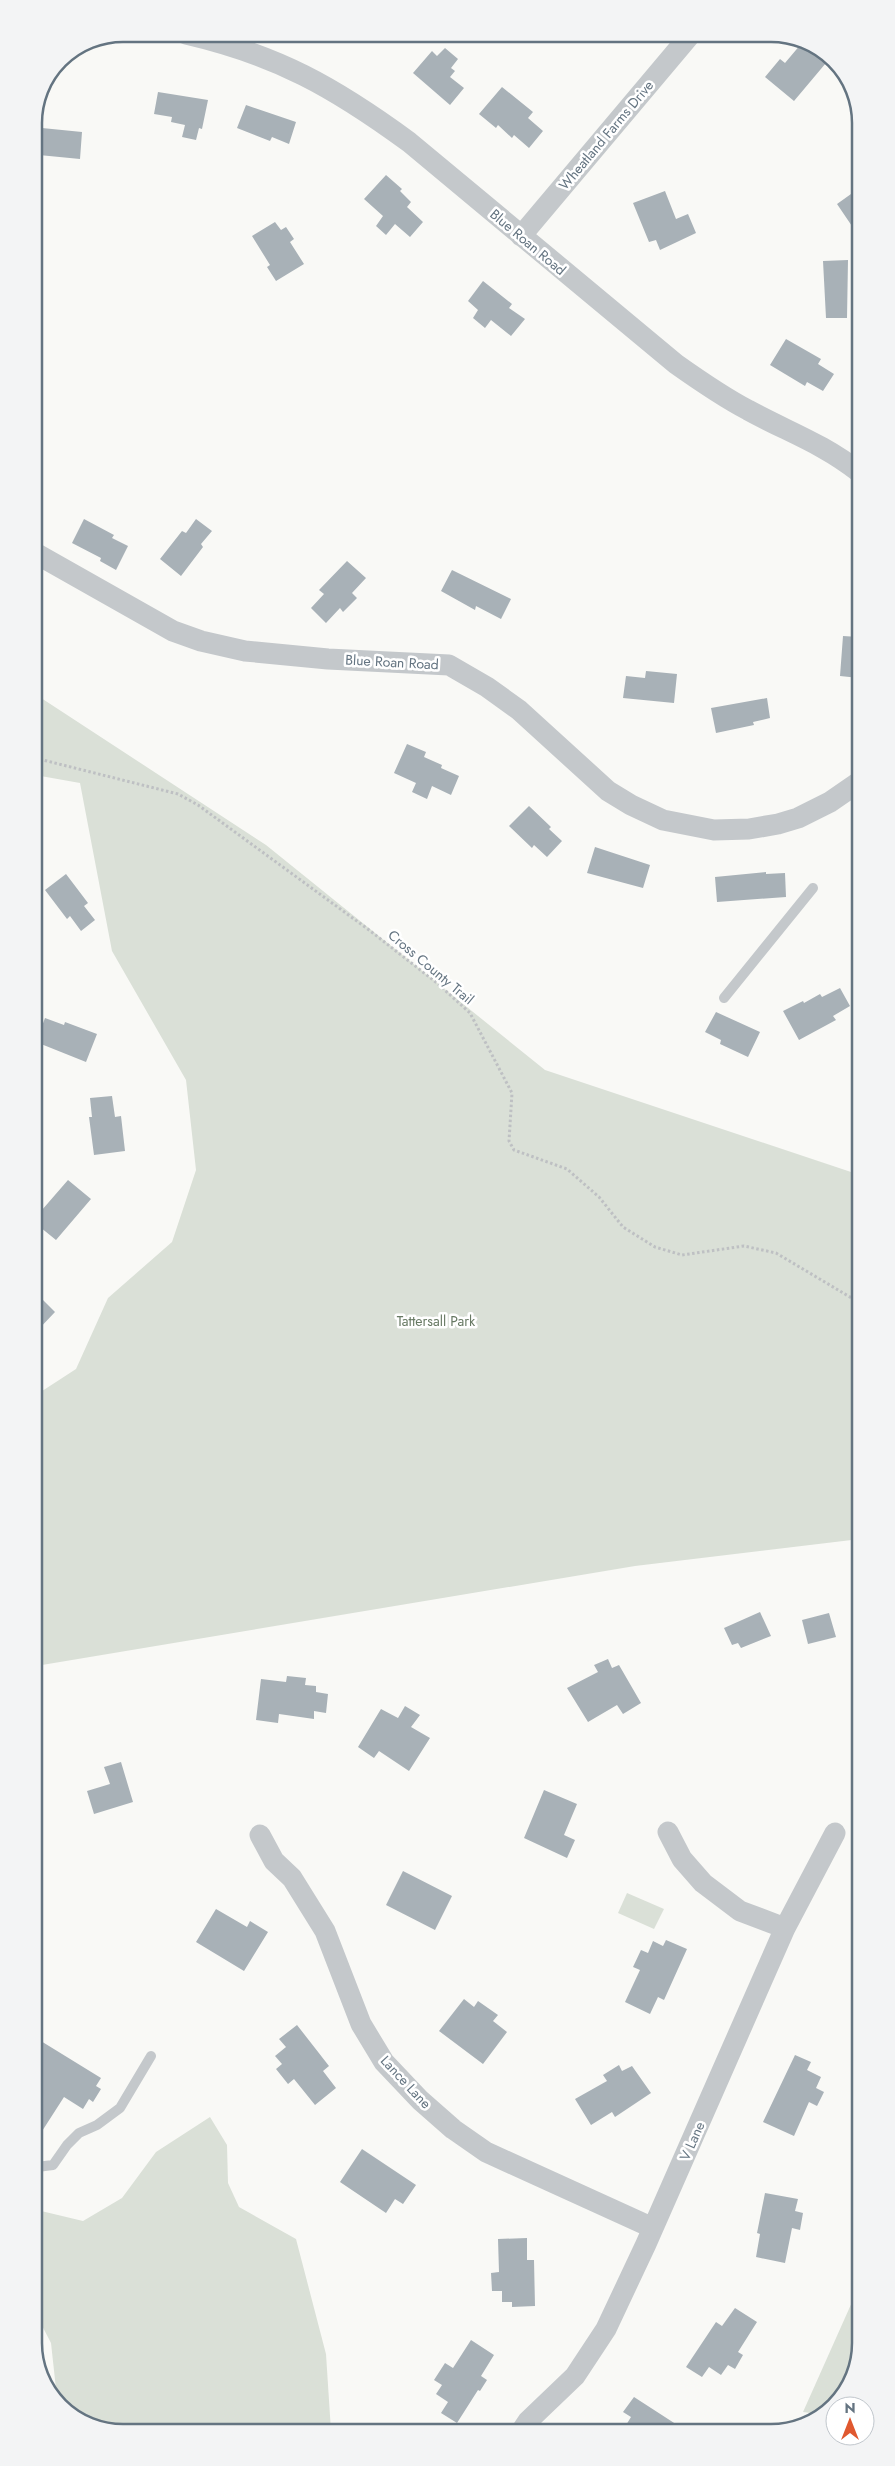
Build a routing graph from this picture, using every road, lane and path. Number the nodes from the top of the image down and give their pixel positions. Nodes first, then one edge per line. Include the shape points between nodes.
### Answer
1 (214, 42) edge
2 (684, 43) edge
3 (521, 236) junction
4 (852, 467) edge
5 (43, 558) edge
6 (43, 760) edge
7 (852, 787) edge
8 (813, 888) dead end
9 (724, 998) dead end
10 (852, 1298) edge
11 (668, 1832) dead end
12 (835, 1833) dead end
13 (260, 1834) dead end
14 (785, 1928) junction
15 (151, 2056) dead end
16 (42, 2166) edge
17 (653, 2228) junction
18 (526, 2424) edge

1 - 3 street, Blue Roan Road via 297,70 336,92 408,142
2 - 3 street, Wheatland Farms Drive
3 - 4 street, Blue Roan Road via 697,379 749,411 825,447
5 - 7 street, Blue Roan Road via 173,631 201,641 245,651 328,660 449,665 519,710 608,791 663,820 714,830 778,824 830,802
6 - 10 path, Cross County Trail via 178,794 198,804 437,983 470,1013 512,1093 509,1141 514,1150 567,1169 599,1197 623,1227 655,1247 682,1255 744,1246 776,1253
8 - 9 lane
11 - 14 street via 682,1860 703,1883 740,1911
12 - 14 street, V Lane
13 - 17 street, Lance Lane via 274,1861 292,1878 325,1931 361,2024 384,2062 420,2100 486,2152
14 - 17 street, V Lane
15 - 16 lane via 120,2108 96,2126 79,2133 53,2165
17 - 18 street, V Lane via 606,2329 575,2376

